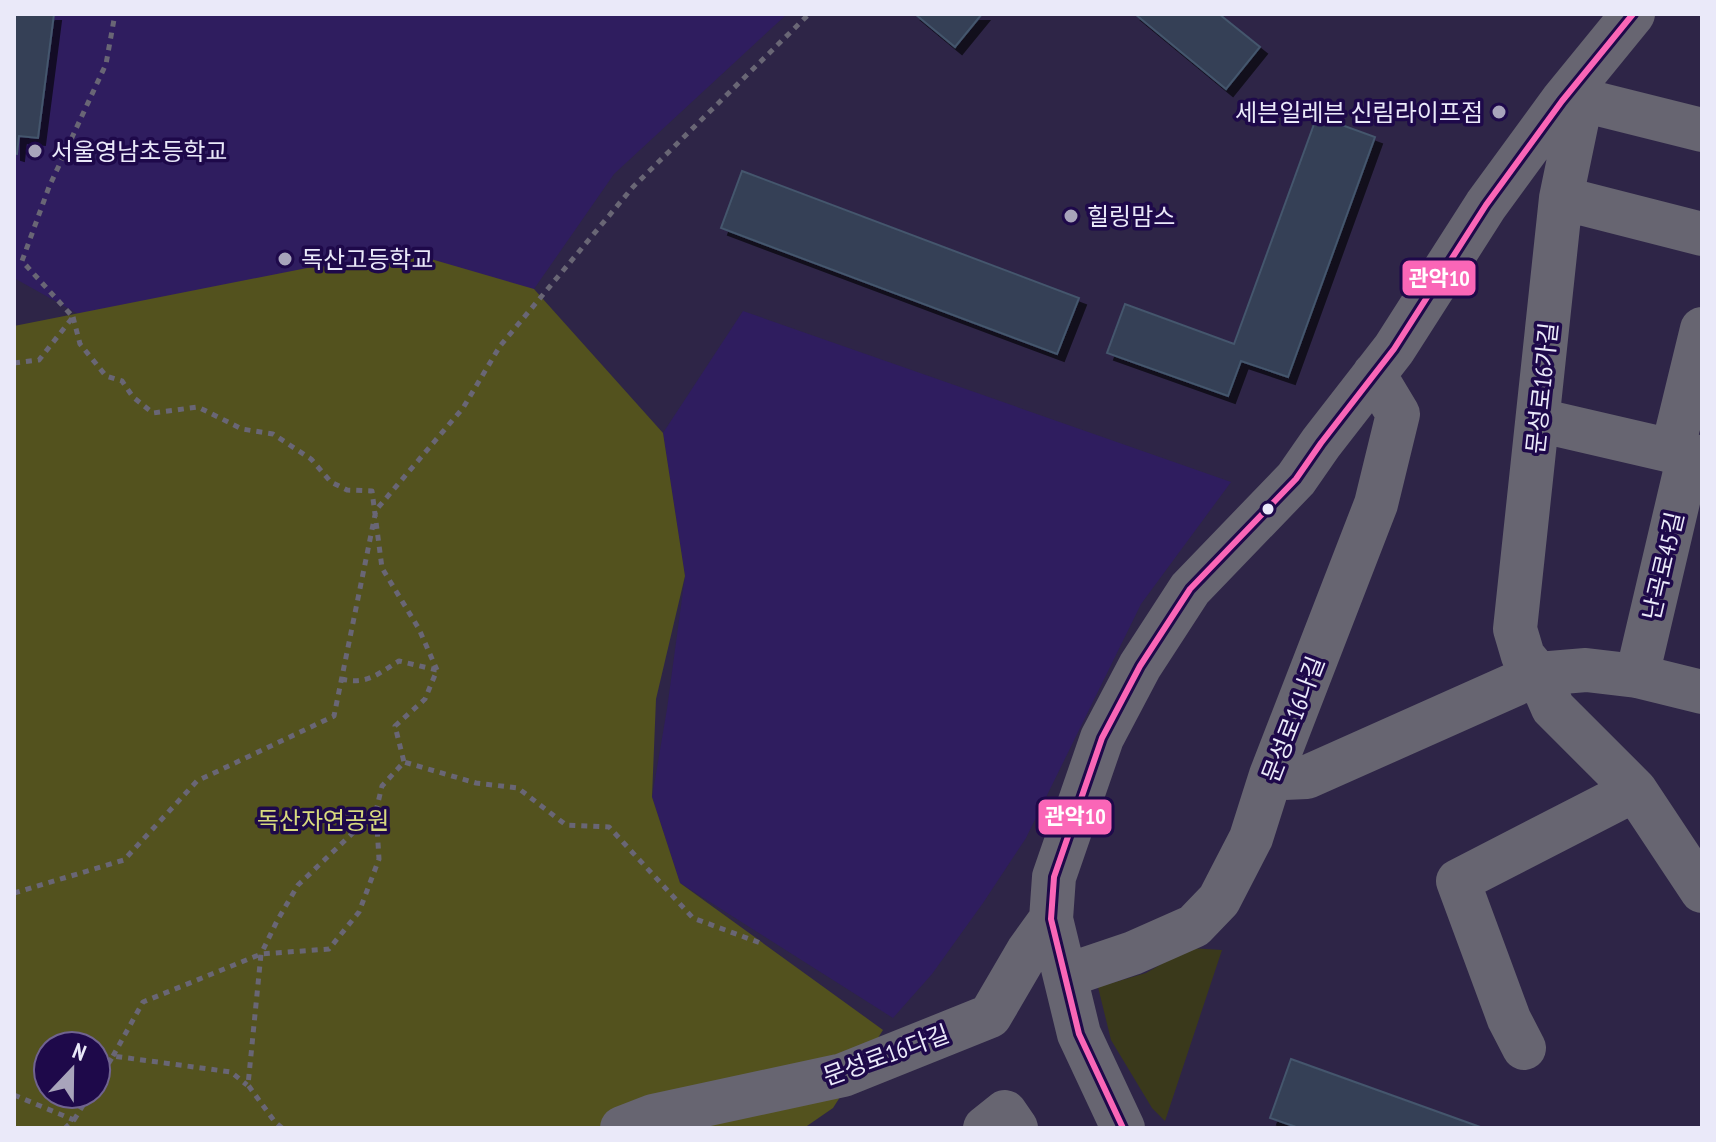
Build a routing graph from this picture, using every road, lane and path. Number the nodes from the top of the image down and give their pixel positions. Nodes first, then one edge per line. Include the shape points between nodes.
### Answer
1 (115, 14) edge
2 (809, 14) edge
3 (1633, 14) edge
4 (1564, 98) junction
5 (1702, 130) edge
6 (1561, 198) junction
7 (1702, 234) edge
8 (73, 317) junction
9 (1702, 329) edge
10 (14, 363) edge
11 (1374, 374) junction
12 (1538, 420) junction
13 (1688, 455) edge
14 (376, 510) junction
15 (437, 670) junction
16 (1538, 674) junction
17 (1637, 676) junction
18 (341, 679) junction
19 (1702, 692) edge
20 (404, 762) junction
21 (1271, 775) junction
22 (1635, 790) junction
23 (376, 811) junction
24 (1702, 891) edge
25 (14, 893) edge
26 (1051, 919) junction
27 (763, 944) dead end
28 (261, 954) junction
29 (1065, 976) junction
30 (1524, 1048) dead end
31 (113, 1056) joint
32 (248, 1085) junction
33 (14, 1095) edge
34 (80, 1110) edge
35 (74, 1120) junction
36 (65, 1128) edge
37 (282, 1128) edge
38 (622, 1128) edge
39 (985, 1128) edge
40 (1016, 1128) edge
41 (1123, 1128) edge

1 - 8 path via 106,64 49,187 22,261
2 - 14 path via 633,187 500,346 463,408
3 - 4 street
4 - 5 street
4 - 6 street, 문성로16가길 via 1577,121
4 - 11 street
6 - 7 street
6 - 12 street, 문성로16가길
8 - 10 path via 39,360
8 - 14 path via 88,355 153,413 198,407 242,429 273,434 311,459 331,482 347,490 372,491
9 - 13 street, 난곡로45길
11 - 21 street, 문성로16나길 via 1398,414 1376,504
11 - 26 street via 1296,479 1190,589 1140,666 1102,738 1054,877
12 - 13 street
12 - 16 street, 문성로16가길 via 1515,629 1523,656
13 - 17 street, 난곡로45길
14 - 15 path via 382,568
14 - 18 path
15 - 18 path via 399,661 357,682
15 - 20 path via 425,699 395,726
16 - 17 street via 1586,670
16 - 21 street via 1307,777
16 - 22 street, 문성로16가길 via 1553,708
17 - 19 street
18 - 25 path via 334,716 197,781 124,860
20 - 23 path via 382,786
20 - 27 path via 476,783 518,788 566,825 609,827 693,918
21 - 29 street, 문성로16나길 via 1251,838 1219,900 1194,926
22 - 24 street, 문성로16가길
22 - 30 street via 1458,881
23 - 28 path via 298,885
23 - 28 path via 379,859 359,912 329,949
26 - 29 street
26 - 38 street, 문성로16다길 via 990,1016 843,1075 653,1116
28 - 31 path via 143,1002
28 - 32 path
29 - 41 street via 1079,1034
31 - 32 path via 231,1072
32 - 37 path
33 - 35 path
34 - 35 path
35 - 36 path
39 - 40 street via 1005,1112

